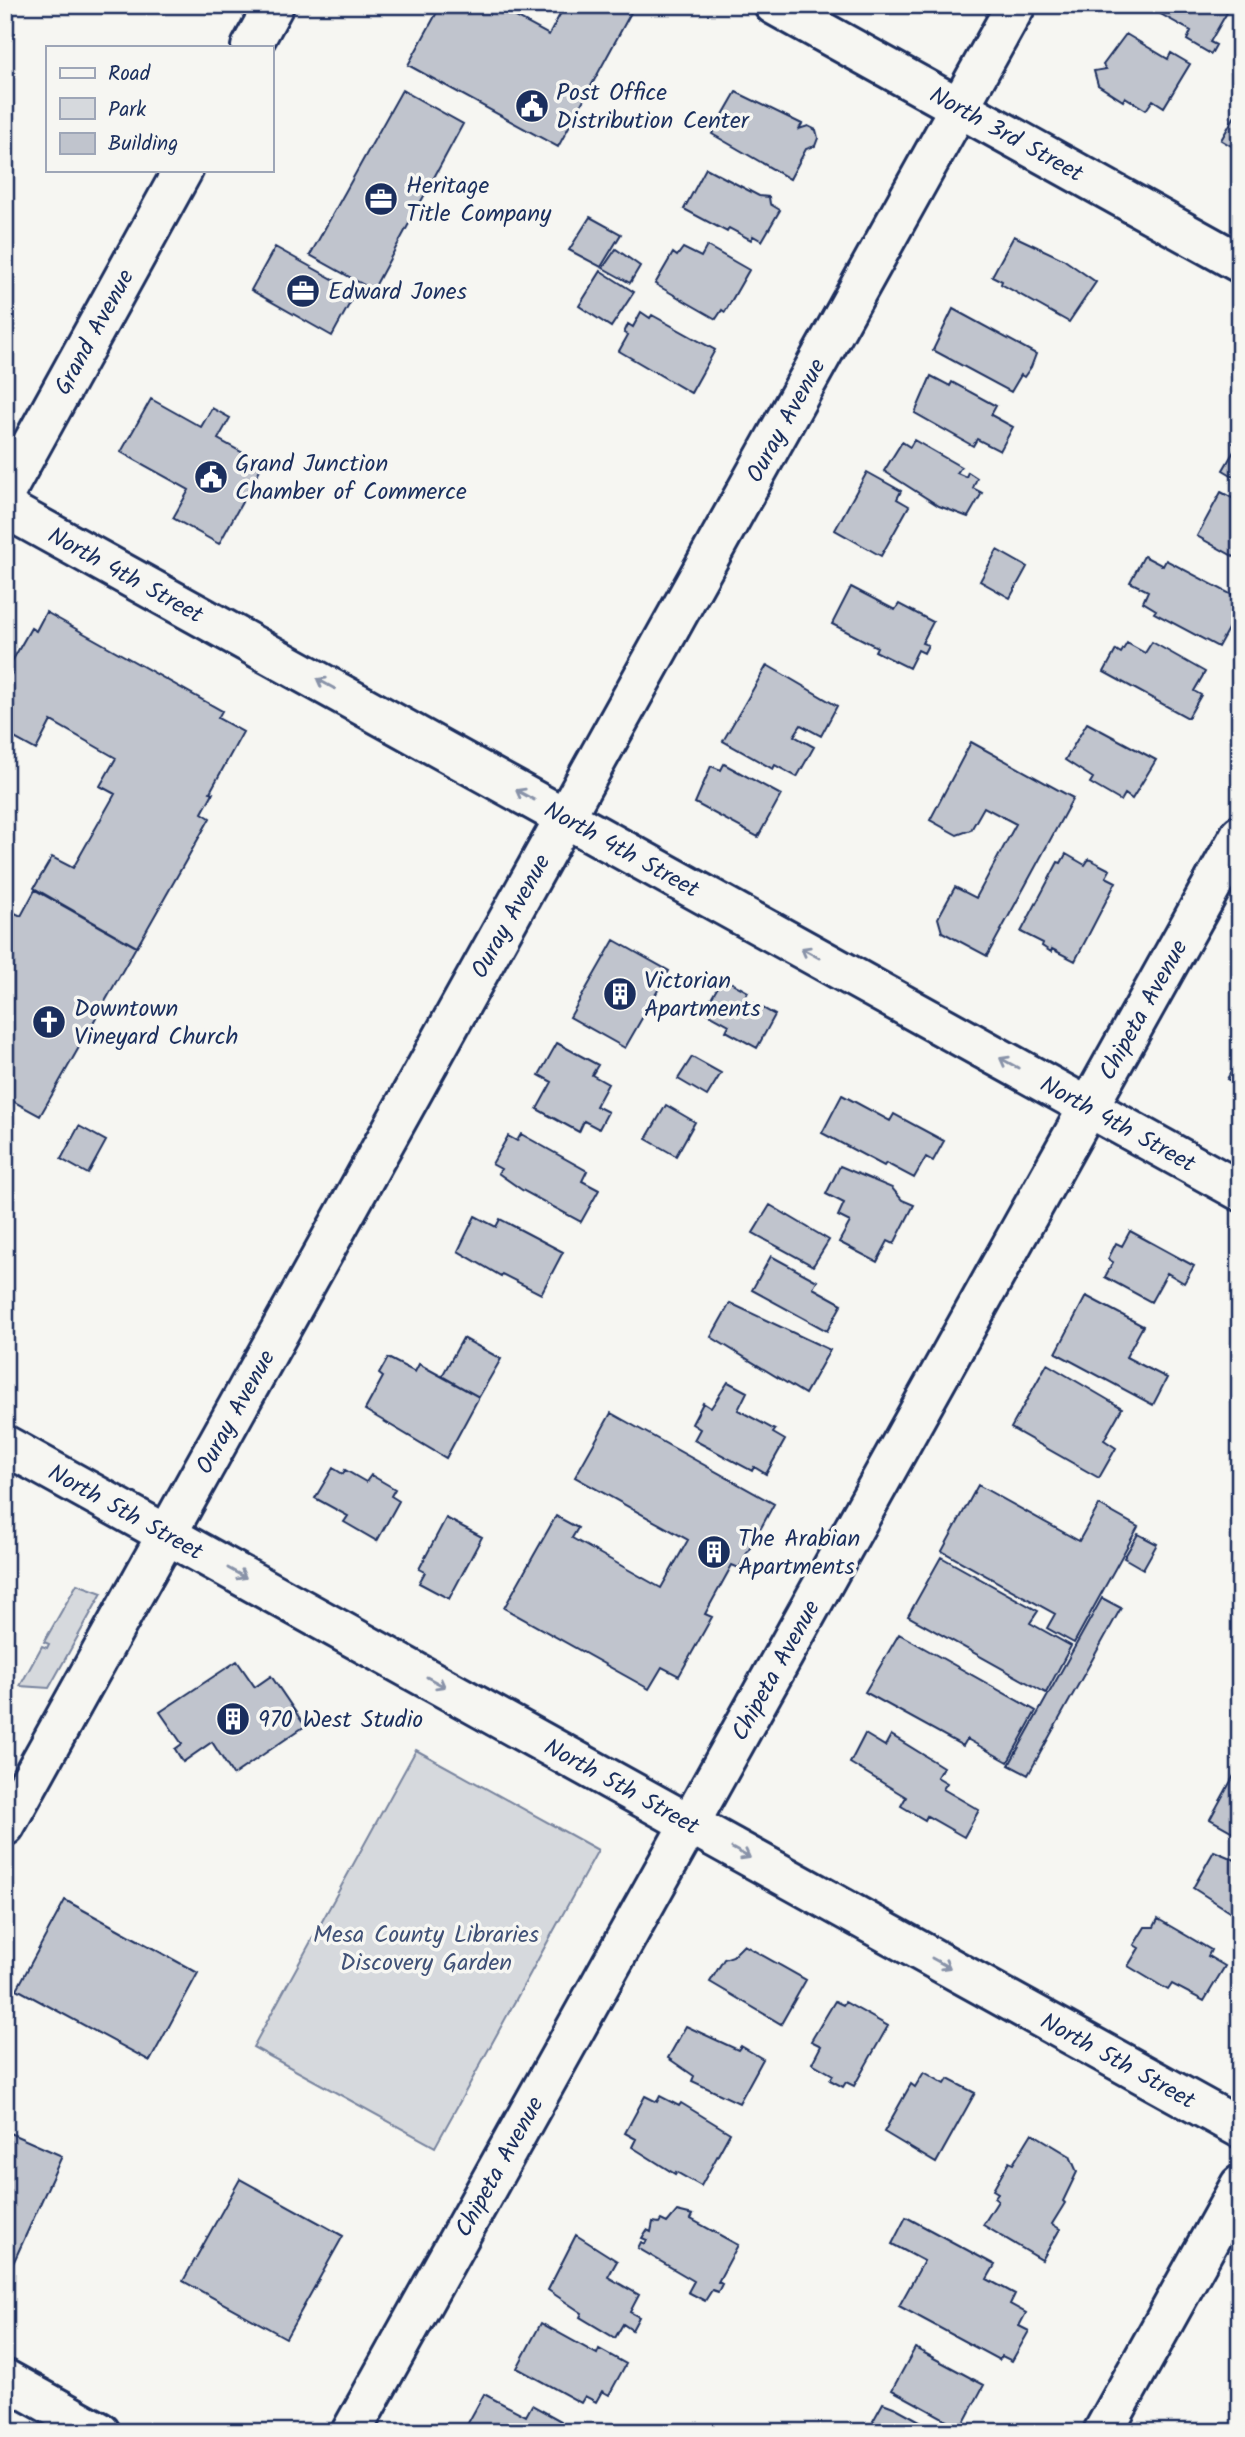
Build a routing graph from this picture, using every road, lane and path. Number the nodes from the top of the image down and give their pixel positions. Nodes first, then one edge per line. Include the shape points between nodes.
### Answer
1 (274, 5) edge
2 (774, 5) edge
3 (1016, 5) edge
4 (252, 46) edge
5 (959, 108) junction
6 (182, 172) edge
7 (1240, 263) edge
8 (5, 493) edge
9 (5, 508) edge
10 (566, 817) junction
11 (1240, 835) edge
12 (1088, 1107) junction
13 (1240, 1191) edge
14 (5, 1445) edge
15 (168, 1535) junction
16 (690, 1825) junction
17 (5, 1826) edge
18 (1240, 2129) edge
19 (1240, 2185) edge
20 (5, 2379) edge
21 (100, 2432) edge
22 (352, 2432) edge
23 (1103, 2432) edge

1 - 4 street
2 - 5 street, North 3rd Street
3 - 5 street, Ouray Avenue
5 - 7 street, North 3rd Street
5 - 10 street, Ouray Avenue
6 - 8 street, Grand Avenue
10 -> 9 street, North 4th Street
12 -> 10 street, North 4th Street
10 - 15 street, Ouray Avenue
11 - 12 street, Chipeta Avenue
12 - 13 street, North 4th Street
12 - 16 street, Chipeta Avenue
14 - 15 street, North 5th Street
15 -> 16 street, North 5th Street
15 - 17 street, Ouray Avenue
16 -> 18 street, North 5th Street
16 - 22 street, Chipeta Avenue
19 - 23 street
20 - 21 street

